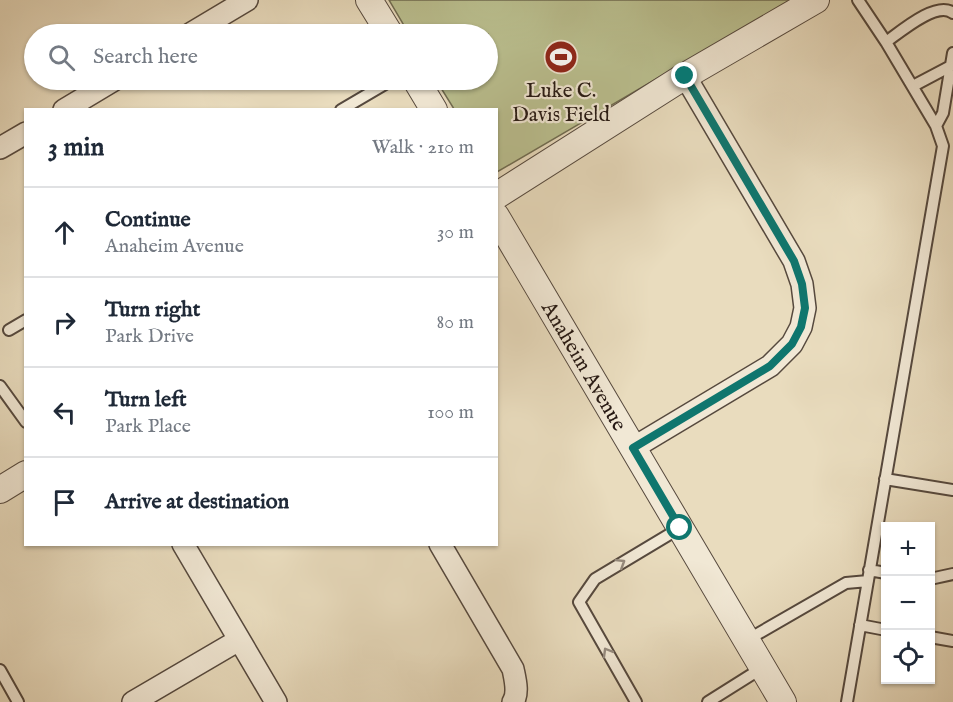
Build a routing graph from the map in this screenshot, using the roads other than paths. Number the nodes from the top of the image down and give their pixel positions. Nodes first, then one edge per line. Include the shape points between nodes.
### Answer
1 (247, 0) edge
2 (369, 0) edge
3 (816, 0) edge
4 (858, 0) edge
5 (953, 13) edge
6 (207, 24) edge
7 (384, 24) edge
8 (886, 42) junction
9 (953, 53) edge
10 (951, 66) junction
11 (685, 76) junction
12 (912, 86) junction
13 (97, 90) edge
14 (375, 90) edge
15 (422, 90) edge
16 (67, 108) edge
17 (344, 108) edge
18 (431, 108) edge
19 (936, 126) junction
20 (24, 134) edge
21 (0, 148) edge
22 (498, 195) edge
23 (498, 219) edge
24 (24, 321) edge
25 (9, 330) dead end
26 (0, 386) edge
27 (24, 419) edge
28 (633, 448) junction
29 (24, 475) edge
30 (885, 479) junction
31 (0, 490) edge
32 (953, 490) edge
33 (680, 528) junction
34 (184, 546) edge
35 (441, 546) edge
36 (881, 574) edge
37 (953, 574) edge
38 (868, 576) junction
39 (935, 578) edge
40 (860, 625) junction
41 (881, 629) edge
42 (935, 638) edge
43 (239, 640) junction
44 (746, 640) junction
45 (953, 640) edge
46 (763, 668) junction
47 (0, 670) edge
48 (514, 700) edge
49 (18, 702) edge
50 (133, 702) edge
51 (276, 702) edge
52 (636, 702) edge
53 (708, 702) edge
54 (783, 702) edge
55 (847, 702) edge

1 - 6 street
2 - 7 street
3 - 11 street
4 - 8 lane
5 - 8 lane via 939,10
8 - 12 lane
9 - 10 lane
10 - 12 lane
10 - 19 lane via 943,113
11 - 22 street
11 - 28 street via 794,261 805,308 792,344 770,366
12 - 19 lane
13 - 16 street
14 - 17 lane
15 - 18 street
19 - 30 lane via 942,138 942,152
20 - 21 street
23 - 28 street, Anaheim Avenue
24 - 25 lane
26 - 27 lane
28 - 33 street, Anaheim Avenue
29 - 31 street
30 - 32 lane
30 - 38 lane
33 - 44 street, Anaheim Avenue
52 -> 33 lane via 579,602 595,579
34 - 43 street
35 - 48 street via 513,669
36 - 38 lane
37 - 39 lane
38 - 40 lane
38 - 44 lane via 846,583
40 - 41 lane
40 - 55 lane
42 - 45 lane
43 - 50 street
43 - 51 street
44 - 46 street, Anaheim Avenue
46 - 53 lane
46 - 54 street, Anaheim Avenue
47 - 49 lane

